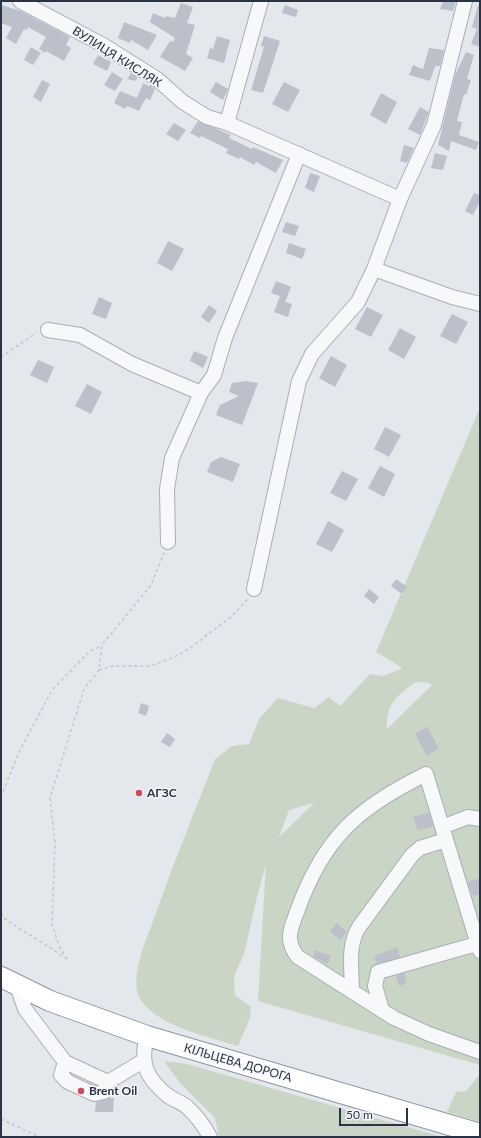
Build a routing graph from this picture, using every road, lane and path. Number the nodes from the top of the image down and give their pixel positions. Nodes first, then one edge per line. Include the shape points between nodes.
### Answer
1 (20, 1) edge
2 (261, 1) edge
3 (465, 1) edge
4 (227, 123) junction
5 (299, 154) junction
6 (400, 198) junction
7 (374, 269) junction
8 (480, 304) edge
9 (48, 330) joint
10 (1, 357) edge
11 (201, 393) junction
12 (168, 542) joint
13 (254, 589) joint
14 (102, 645) junction
15 (99, 670) junction
16 (1, 797) edge
17 (480, 819) edge
18 (444, 834) junction
19 (1, 913) edge
20 (479, 946) edge
21 (9, 982) edge
22 (352, 991) junction
23 (382, 1010) junction
24 (147, 1036) junction
25 (480, 1052) edge
26 (143, 1061) junction
27 (1, 1119) edge
28 (480, 1134) edge
29 (40, 1137) edge
30 (210, 1137) edge

1 - 4 street, ВУЛИЦЯ КИСЛЯК via 103,45 157,79 183,102 207,117
2 - 4 street
3 - 6 street via 434,125
4 - 5 street, ВУЛИЦЯ КИСЛЯК
5 - 6 street, ВУЛИЦЯ КИСЛЯК
5 - 11 street via 225,338 214,376
6 - 7 street
7 - 8 street via 452,297
7 - 13 street via 358,302 312,354 300,382
9 - 10 path via 34,333
9 - 11 street via 80,335 132,364
11 - 12 street via 172,458 167,489
12 - 14 path via 151,585
13 - 15 path via 246,602 232,616 189,649 172,658 150,666 113,666
14 - 15 path
14 - 16 path via 90,651 52,690 18,754
15 - 19 path via 84,689 50,798 55,842 52,924 59,946 67,959 5,919
17 - 18 street via 468,817
18 - 20 street
18 - 22 street via 412,855 353,937
18 - 22 street via 426,774 370,805 349,823 320,860 307,884 289,942 298,957
20 - 23 street via 378,972 375,986
21 - 24 highway, КІЛЬЦЕВА ДОРОГА via 50,1001
21 - 26 street via 25,1009 65,1062 108,1082
22 - 23 street
23 - 25 street via 429,1034
24 - 26 street
24 - 28 highway, КІЛЬЦЕВА ДОРОГА
26 - 30 street via 154,1082 167,1095 187,1107 201,1121
27 - 29 path

